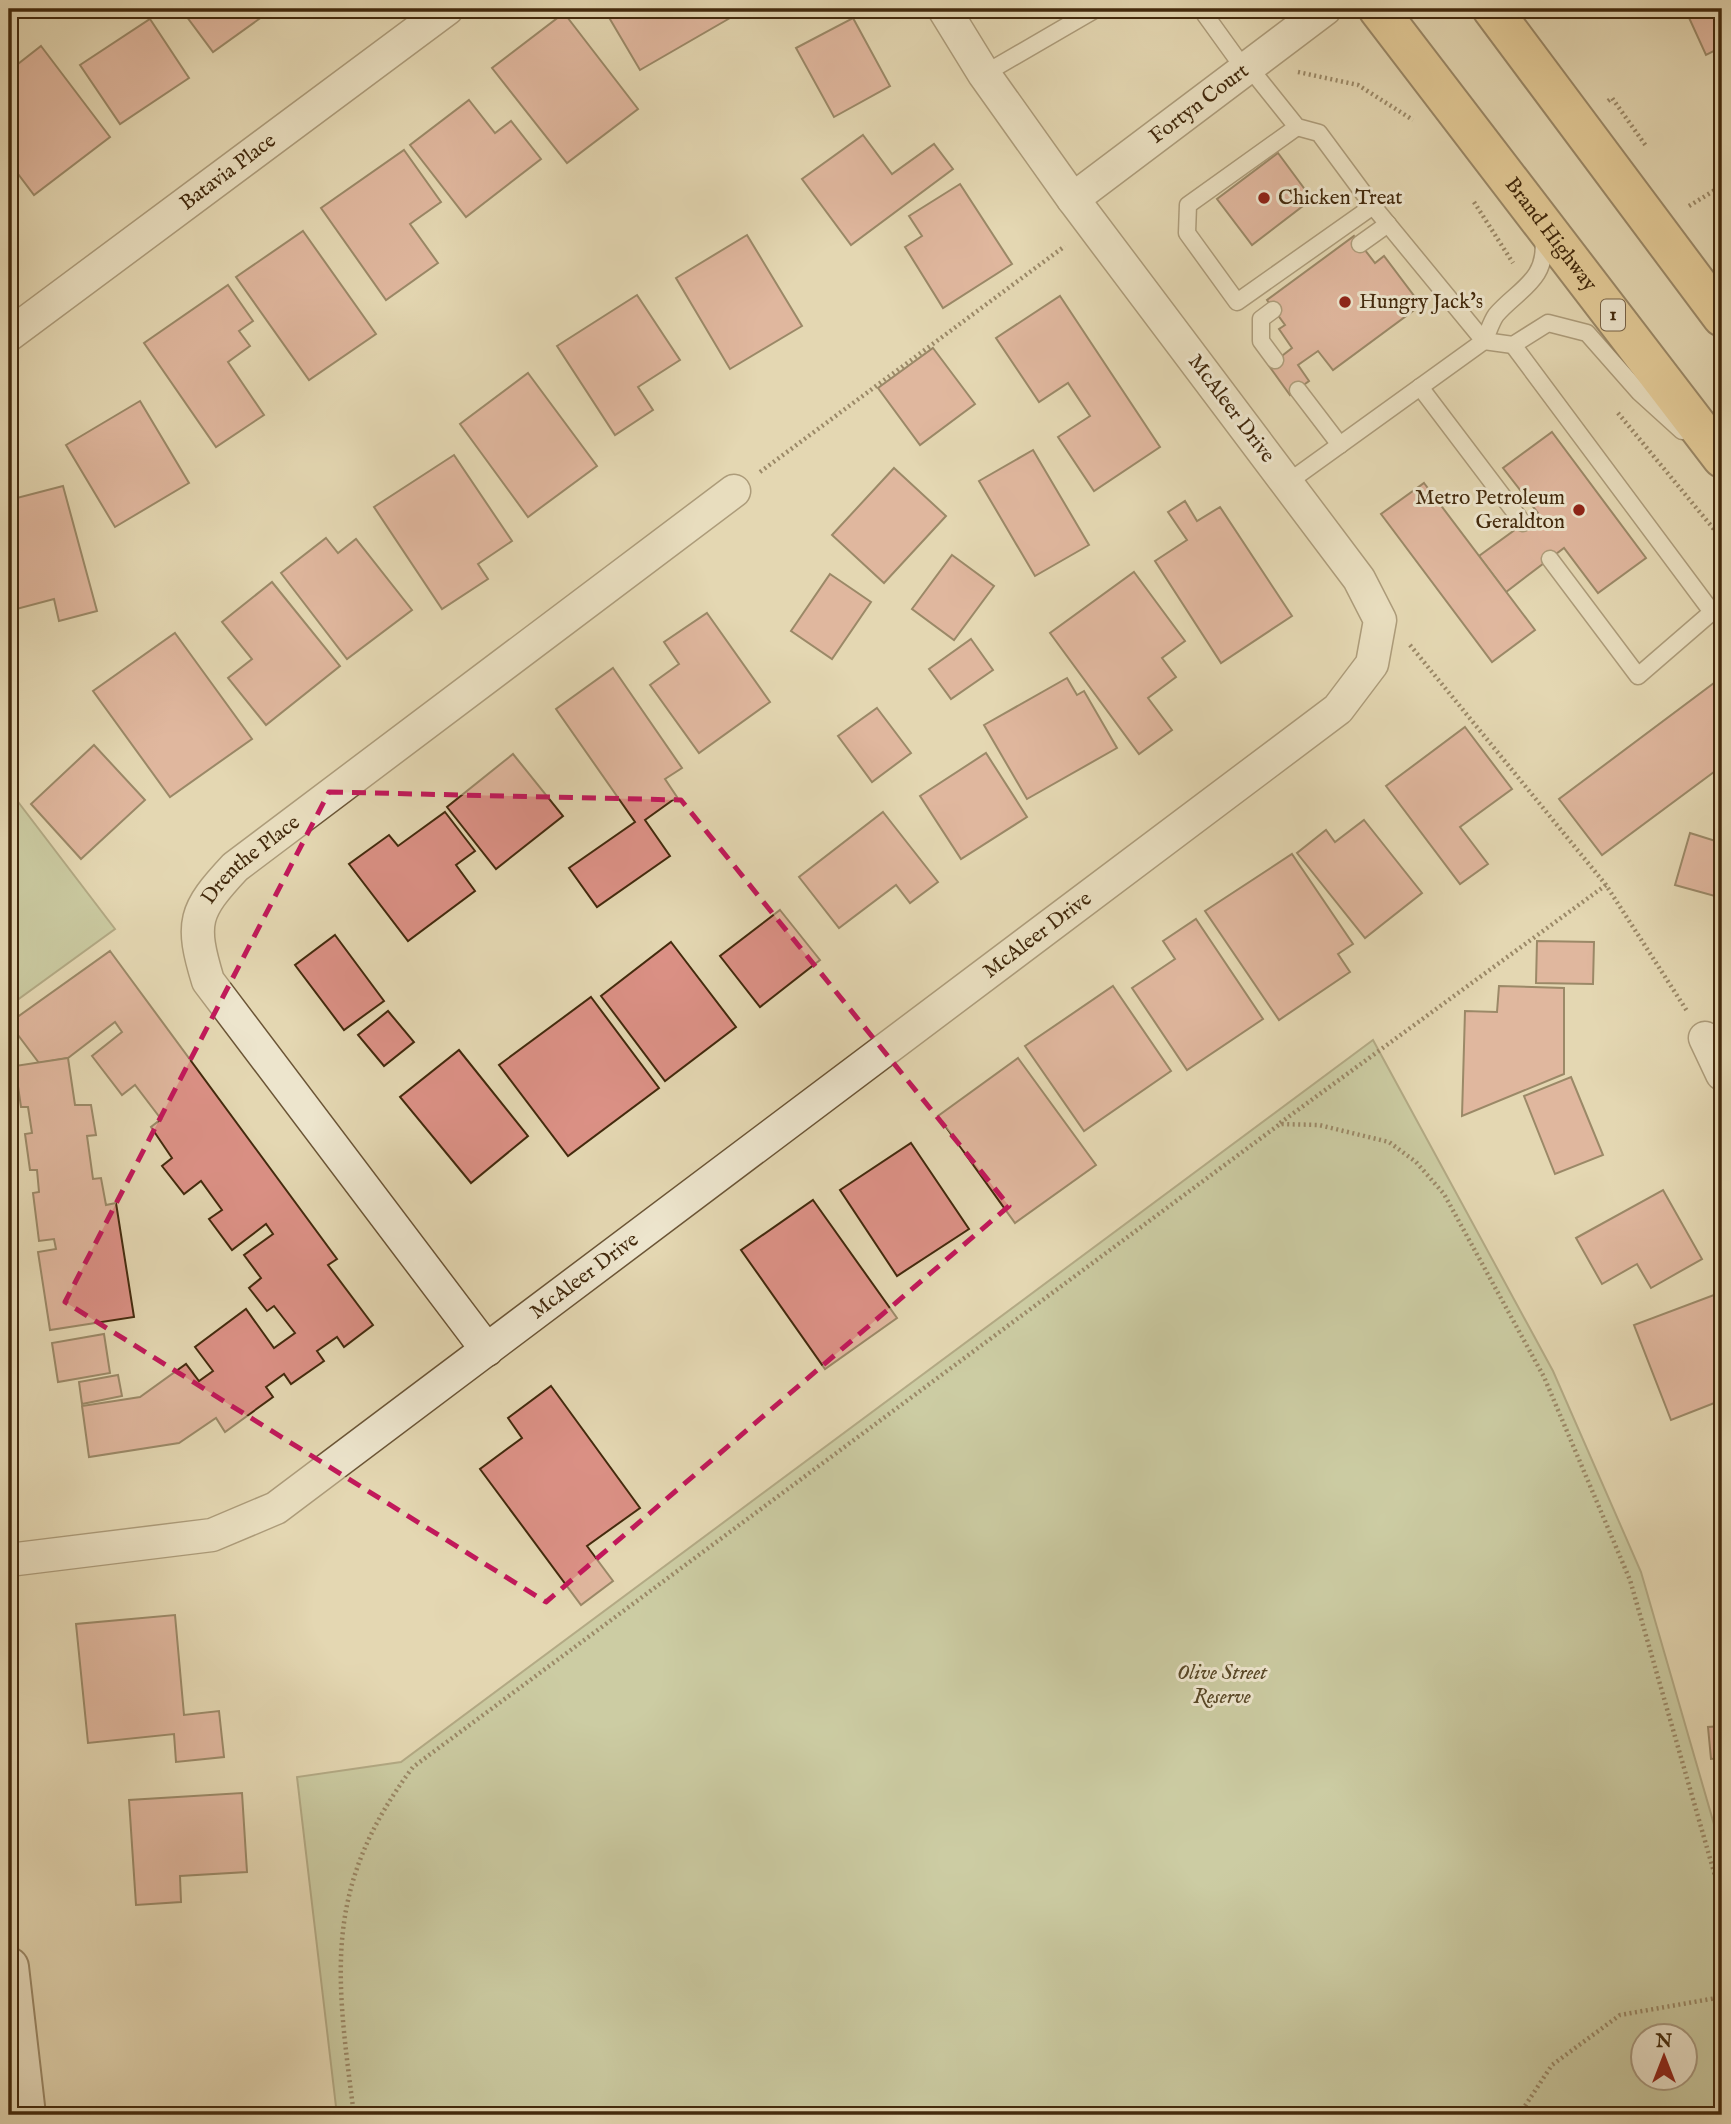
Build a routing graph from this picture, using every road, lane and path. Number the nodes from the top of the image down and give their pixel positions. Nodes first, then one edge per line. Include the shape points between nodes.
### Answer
1 (447, 9) edge
2 (944, 9) edge
3 (1096, 9) edge
4 (1201, 9) edge
5 (1325, 9) edge
6 (1378, 9) edge
7 (1492, 9) edge
8 (1247, 68) junction
9 (984, 74) junction
10 (1297, 127) junction
11 (1722, 173) edge
12 (1073, 199) junction
13 (1373, 206) junction
14 (1689, 206) dead end
15 (1541, 222) junction
16 (1388, 223) junction
17 (1360, 244) dead end
18 (1045, 258) dead end
19 (1273, 310) dead end
20 (1722, 317) edge
21 (9, 335) edge
22 (1484, 341) junction
23 (1513, 345) junction
24 (1275, 360) dead end
25 (1420, 387) junction
26 (1298, 390) dead end
27 (1340, 445) junction
28 (778, 458) dead end
29 (1722, 458) edge
30 (1722, 469) edge
31 (1287, 482) junction
32 (734, 491) dead end
33 (1523, 523) dead end
34 (1550, 559) dead end
35 (1417, 652) dead end
36 (1606, 885) junction
37 (1705, 1038) joint
38 (1722, 1074) edge
39 (1280, 1124) junction
40 (488, 1350) junction
41 (9, 1560) edge
42 (1722, 1900) edge
43 (9, 1967) edge
44 (1722, 1997) edge
45 (26, 2115) edge
46 (354, 2115) edge
47 (1519, 2115) edge

1 - 21 street, Batavia Place
2 - 9 street, McAleer Drive
3 - 9 lane
4 - 8 lane
5 - 8 street, Fortyn Court
6 - 15 highway, Brand Highway / 1
7 - 20 highway
8 - 10 lane
8 - 12 street, Fortyn Court
9 - 12 street, McAleer Drive
10 - 13 lane via 1319,133
10 - 13 lane via 1188,205 1187,233 1237,302
11 - 14 path via 1715,190
12 - 31 street, McAleer Drive
13 - 16 lane
15 - 22 lane via 1545,251 1529,287 1495,316
15 - 29 highway, Brand Highway / 1
16 - 17 lane
16 - 22 lane
18 - 28 path
19 - 24 lane via 1261,319 1261,341
22 - 23 lane
22 - 25 lane
23 - 30 lane via 1548,323 1587,333 1639,392
23 - 34 lane via 1712,612 1638,676
25 - 27 lane
25 - 33 lane
26 - 27 lane
27 - 31 lane
31 - 40 street, McAleer Drive via 1359,579 1380,620 1372,664 1338,709
32 - 40 street, Drenthe Place via 235,867 205,899 195,940 208,981
35 - 36 path
36 - 37 path
36 - 39 path
37 - 38 street
39 - 42 path via 1319,1125 1389,1142 1416,1162 1444,1194 1544,1377 1630,1580
39 - 46 path via 413,1767 384,1805 361,1852 347,1904 340,1952 340,2006
40 - 41 street, McAleer Drive via 276,1508 212,1535
43 - 45 street
44 - 47 path via 1620,2015 1552,2065

